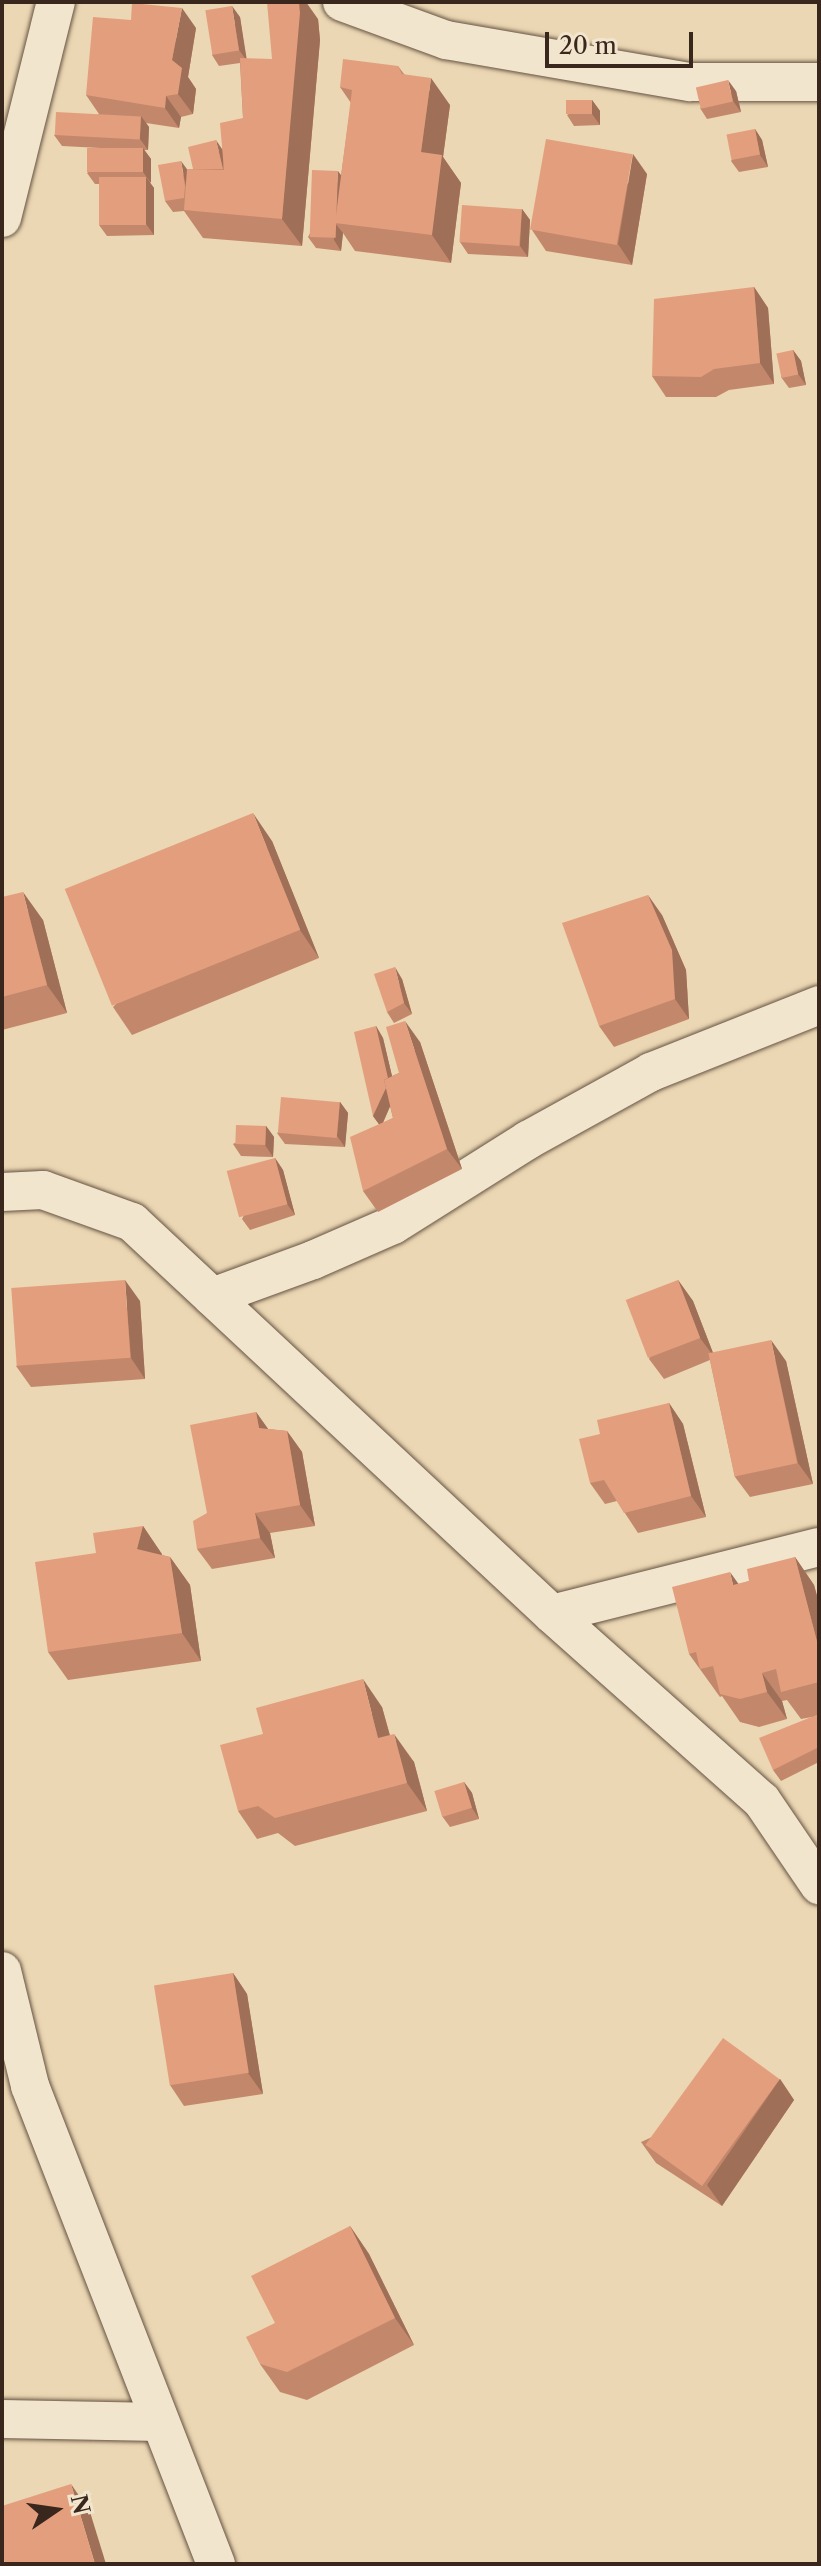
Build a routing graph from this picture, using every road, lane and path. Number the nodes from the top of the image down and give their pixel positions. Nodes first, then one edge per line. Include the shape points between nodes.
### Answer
1 (56, 2) edge
2 (342, 2) edge
3 (819, 82) edge
4 (2, 218) edge
5 (819, 1005) edge
6 (2, 1192) edge
7 (212, 1297) junction
8 (819, 1547) edge
9 (552, 1614) junction
10 (819, 1885) edge
11 (2, 1971) edge
12 (2, 2419) edge
13 (160, 2422) junction
14 (216, 2564) edge

1 - 4 street
2 - 3 street via 446,40 690,82
5 - 7 street via 651,1072 528,1140 393,1225
6 - 7 street via 43,1190 132,1222
7 - 9 street
8 - 9 street
9 - 10 street via 762,1801
11 - 13 street via 30,2086
12 - 13 street
13 - 14 street

